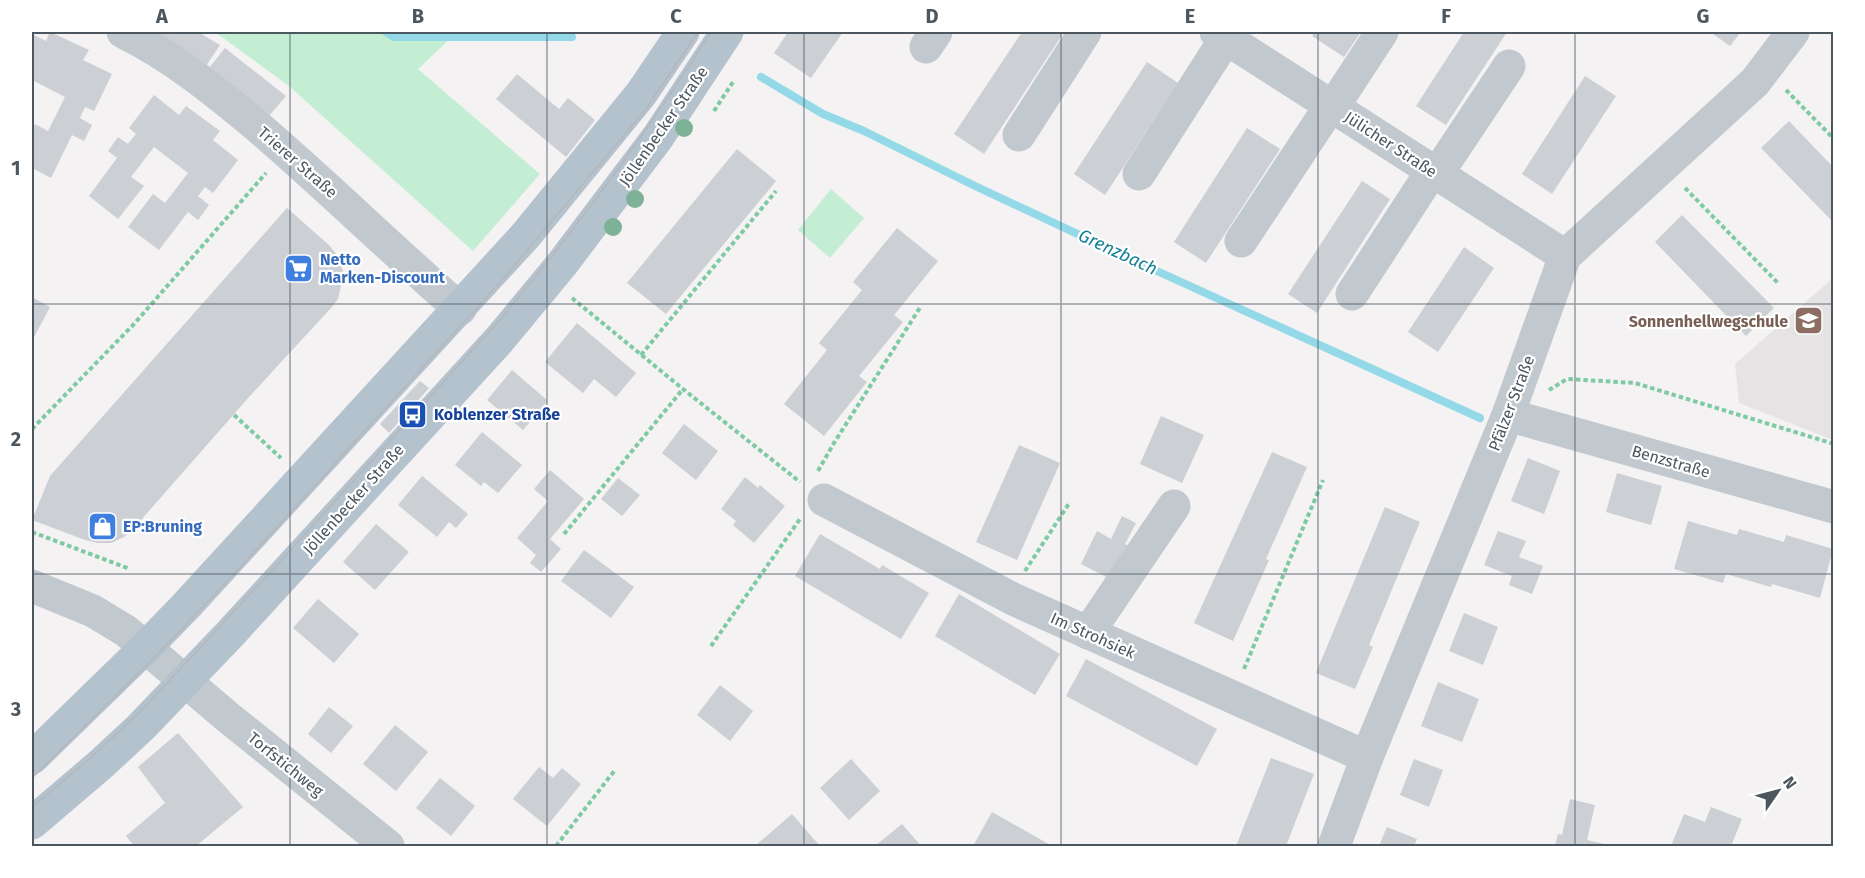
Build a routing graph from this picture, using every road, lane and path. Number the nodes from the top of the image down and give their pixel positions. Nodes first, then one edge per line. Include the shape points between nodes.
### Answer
1 (123, 32) edge
2 (683, 32) edge
3 (1085, 32) edge
4 (1382, 32) edge
5 (1793, 32) edge
6 (720, 34) edge
7 (1221, 35) edge
8 (1509, 66) dead end
9 (1765, 68) junction
10 (1332, 106) junction
11 (1019, 135) dead end
12 (1833, 139) edge
13 (285, 150) junction
14 (1664, 166) junction
15 (1435, 172) junction
16 (1139, 174) dead end
17 (776, 191) dead end
18 (1241, 241) dead end
19 (1565, 256) junction
20 (1778, 283) dead end
21 (567, 293) dead end
22 (1352, 294) dead end
23 (921, 306) dead end
24 (460, 309) junction
25 (641, 355) junction
26 (683, 389) junction
27 (1548, 391) dead end
28 (1508, 415) junction
29 (234, 416) dead end
30 (32, 429) edge
31 (1833, 444) edge
32 (303, 479) junction
33 (1323, 480) dead end
34 (820, 498) junction
35 (1070, 502) dead end
36 (1174, 506) dead end
37 (1833, 507) edge
38 (32, 532) edge
39 (564, 534) dead end
40 (130, 569) dead end
41 (32, 586) edge
42 (1008, 597) junction
43 (1088, 633) junction
44 (711, 646) dead end
45 (146, 648) junction
46 (185, 681) junction
47 (1233, 697) junction
48 (1367, 757) junction
49 (32, 758) edge
50 (615, 770) dead end
51 (32, 822) edge
52 (388, 846) edge
53 (556, 846) edge
54 (1334, 846) edge

1 - 13 street, Trierer Straße via 208,85
2 - 24 main road via 641,94
3 - 11 street
4 - 10 street
5 - 9 street, Pfälzer Straße
6 - 46 main road, Jöllenbecker Straße via 693,86 658,138 532,301
7 - 10 street, Jülicher Straße
7 - 16 street
8 - 15 street
9 - 12 path
9 - 14 street, Pfälzer Straße via 1755,82
10 - 15 street, Jülicher Straße
10 - 18 street
13 - 24 street, Trierer Straße
13 - 30 path via 134,324
14 - 19 street, Pfälzer Straße
14 - 20 path
15 - 19 street, Jülicher Straße
15 - 22 street
17 - 25 path
19 - 28 street, Pfälzer Straße
21 - 25 path
23 - 34 path via 817,473
24 - 32 main road
25 - 26 path
26 - 34 path
26 - 39 path
27 - 31 path via 1567,379 1635,383
28 - 37 street, Benzstraße
28 - 48 street, Pfälzer Straße
29 - 32 path
32 - 45 main road
33 - 47 path
34 - 42 street, Im Strohsiek
34 - 44 path
35 - 42 path
36 - 43 street
38 - 40 path
41 - 45 street via 103,616
42 - 43 street, Im Strohsiek
43 - 47 street, Im Strohsiek
45 - 46 street, Torfstichweg
45 - 49 main road
46 - 51 main road, Jöllenbecker Straße via 100,765
46 - 52 street, Torfstichweg
47 - 48 street, Im Strohsiek
48 - 54 street, Pfälzer Straße
50 - 53 path

